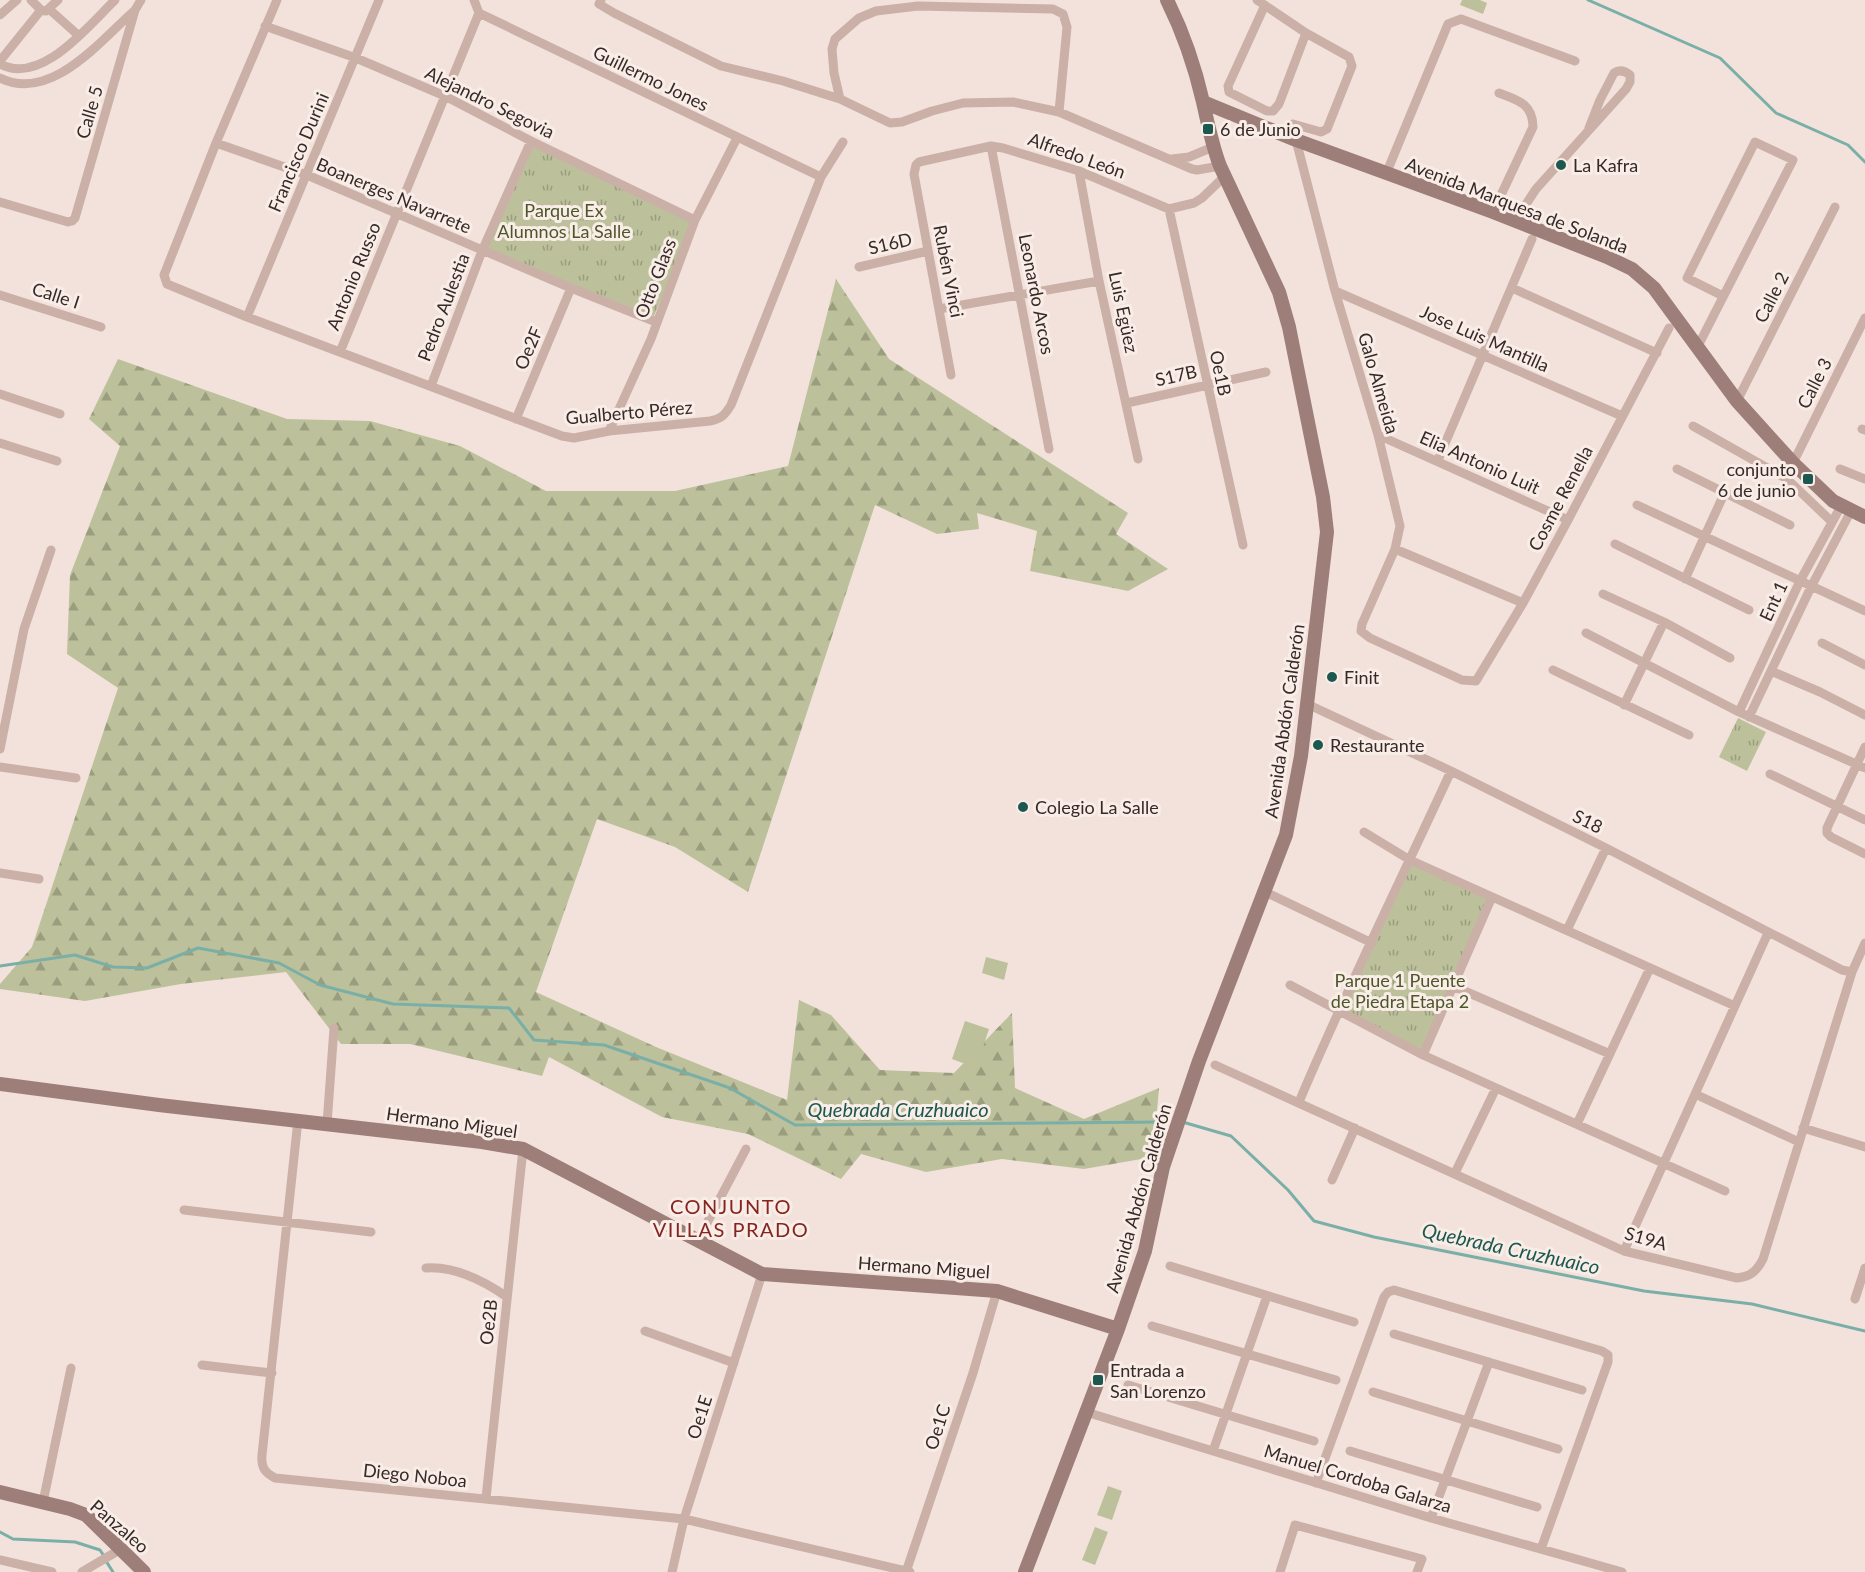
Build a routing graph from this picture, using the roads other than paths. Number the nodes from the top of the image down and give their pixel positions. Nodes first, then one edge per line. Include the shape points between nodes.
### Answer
1 (16, 0) edge
2 (31, 0) edge
3 (58, 0) edge
4 (115, 0) edge
5 (141, 0) edge
6 (277, 0) edge
7 (379, 0) edge
8 (474, 0) edge
9 (601, 0) edge
10 (1167, 0) edge
11 (1261, 3) edge
12 (45, 10) junction
13 (135, 10) junction
14 (479, 14) junction
15 (0, 15) edge
16 (266, 26) junction
17 (1306, 33) junction
18 (78, 36) junction
19 (356, 58) junction
20 (1575, 61) dead end
21 (0, 62) edge
22 (0, 78) edge
23 (1498, 93) dead end
24 (445, 96) junction
25 (840, 99) junction
26 (1203, 102) junction
27 (1059, 112) junction
28 (1589, 129) junction
29 (1281, 134) junction
30 (737, 138) junction
31 (1296, 140) junction
32 (531, 141) junction
33 (843, 142) dead end
34 (216, 143) junction
35 (991, 146) junction
36 (1213, 147) junction
37 (1172, 159) junction
38 (1079, 171) junction
39 (1222, 171) junction
40 (914, 174) joint
41 (1386, 174) junction
42 (307, 175) junction
43 (821, 177) junction
44 (0, 202) edge
45 (1835, 207) dead end
46 (1168, 208) junction
47 (1493, 212) junction
48 (396, 214) junction
49 (695, 220) junction
50 (1515, 221) junction
51 (1532, 239) dead end
52 (482, 251) junction
53 (928, 251) junction
54 (859, 267) dead end
55 (1099, 281) junction
56 (571, 288) junction
57 (1512, 288) junction
58 (1335, 291) junction
59 (0, 295) edge
60 (1021, 295) junction
61 (1723, 296) junction
62 (939, 309) junction
63 (247, 317) junction
64 (1865, 318) edge
65 (656, 322) junction
66 (101, 327) dead end
67 (1669, 328) dead end
68 (1698, 346) junction
69 (340, 352) junction
70 (1657, 353) junction
71 (1482, 355) junction
72 (1266, 372) dead end
73 (951, 375) dead end
74 (1207, 385) junction
75 (431, 386) junction
76 (0, 394) edge
77 (1737, 401) junction
78 (1127, 403) junction
79 (60, 414) dead end
80 (1622, 416) junction
81 (516, 419) junction
82 (1693, 426) dead end
83 (609, 431) junction
84 (1378, 435) junction
85 (0, 443) edge
86 (1049, 449) dead end
87 (1138, 459) dead end
88 (1438, 460) junction
89 (57, 461) dead end
90 (1793, 463) junction
91 (1677, 469) dead end
92 (1840, 469) dead end
93 (1865, 479) edge
94 (1724, 494) junction
95 (1637, 505) dead end
96 (1846, 508) junction
97 (1865, 517) edge
98 (1568, 520) junction
99 (1832, 522) junction
100 (1790, 525) dead end
101 (1705, 537) junction
102 (1615, 544) dead end
103 (1243, 545) dead end
104 (1395, 549) junction
105 (51, 550) dead end
106 (1685, 579) junction
107 (1800, 581) junction
108 (1811, 587) junction
109 (1603, 594) dead end
110 (1523, 603) junction
111 (1749, 610) dead end
112 (1865, 611) edge
113 (1664, 622) junction
114 (1586, 633) dead end
115 (1822, 643) dead end
116 (1730, 658) dead end
117 (1645, 662) junction
118 (1865, 665) edge
119 (1552, 670) dead end
120 (1771, 671) junction
121 (1476, 681) joint
122 (1308, 704) junction
123 (1624, 705) junction
124 (1739, 712) junction
125 (1865, 715) edge
126 (1749, 717) junction
127 (1689, 735) dead end
128 (1865, 747) edge
129 (0, 749) edge
130 (1861, 766) edge
131 (0, 767) edge
132 (1451, 771) junction
133 (1770, 774) dead end
134 (76, 778) dead end
135 (1837, 806) junction
136 (1865, 820) edge
137 (1364, 832) dead end
138 (1606, 848) junction
139 (1862, 853) edge
140 (1410, 860) junction
141 (1865, 864) edge
142 (0, 873) edge
143 (39, 879) dead end
144 (1263, 891) junction
145 (1492, 897) junction
146 (1567, 930) junction
147 (1768, 933) junction
148 (1865, 943) edge
149 (1372, 944) junction
150 (1650, 968) junction
151 (1852, 972) junction
152 (1290, 985) dead end
153 (1454, 986) junction
154 (1735, 1006) junction
155 (1337, 1011) junction
156 (334, 1028) dead end
157 (1610, 1054) junction
158 (1423, 1055) junction
159 (1215, 1065) dead end
160 (0, 1084) edge
161 (1496, 1088) junction
162 (1695, 1094) junction
163 (1299, 1102) junction
164 (298, 1120) junction
165 (327, 1124) junction
166 (1577, 1124) junction
167 (1355, 1128) junction
168 (1803, 1128) junction
169 (1799, 1142) junction
170 (1865, 1147) edge
171 (523, 1149) junction
172 (746, 1149) dead end
173 (1664, 1163) junction
174 (1455, 1173) junction
175 (1332, 1180) dead end
176 (1725, 1191) dead end
177 (184, 1210) dead end
178 (289, 1223) junction
179 (370, 1232) dead end
180 (698, 1240) junction
181 (1624, 1251) junction
182 (1170, 1266) dead end
183 (426, 1268) dead end
184 (1865, 1268) edge
185 (762, 1274) junction
186 (997, 1290) junction
187 (1267, 1296) junction
188 (507, 1297) junction
189 (1855, 1299) dead end
190 (1354, 1322) dead end
191 (1152, 1326) dead end
192 (1118, 1329) junction
193 (645, 1332) dead end
194 (1394, 1334) dead end
195 (1247, 1354) junction
196 (1490, 1362) junction
197 (734, 1363) junction
198 (202, 1365) dead end
199 (71, 1368) dead end
200 (272, 1373) junction
201 (1335, 1380) dead end
202 (1128, 1385) dead end
203 (1582, 1390) dead end
204 (1373, 1392) dead end
205 (1086, 1412) junction
206 (1226, 1414) junction
207 (1467, 1421) junction
208 (1314, 1441) dead end
209 (1558, 1449) dead end
210 (1213, 1451) junction
211 (1350, 1451) dead end
212 (1446, 1480) junction
213 (1316, 1483) junction
214 (0, 1492) edge
215 (486, 1498) junction
216 (43, 1502) junction
217 (1537, 1507) dead end
218 (1431, 1518) junction
219 (684, 1519) junction
220 (121, 1549) junction
221 (1541, 1549) junction
222 (0, 1560) edge
223 (52, 1572) edge
224 (82, 1572) edge
225 (144, 1572) edge
226 (672, 1572) edge
227 (907, 1572) edge
228 (1025, 1572) edge
229 (1280, 1572) edge
230 (1417, 1572) edge
231 (1622, 1572) edge

1 - 15 street
2 - 12 street
3 - 12 street
4 - 18 street
5 - 13 street
6 - 16 street
7 - 19 street, Francisco Durini
8 - 14 street
9 - 25 street via 599,4 614,13 721,66
10 - 26 street, Avenida Abdón Calderón
11 - 17 street
11 - 17 street via 1229,92 1273,111
12 - 18 street
12 - 21 street
13 - 22 street via 73,66 47,81 12,84
13 - 44 street, Calle 5 via 75,218 68,222
14 - 24 street, Antonio Russo
14 - 30 street, Guillermo Jones
16 - 19 street, Alejandro Segovia
16 - 34 street
17 - 29 street via 1349,57 1352,66 1325,132 1293,124
18 - 21 street via 33,68 16,70
19 - 24 street, Alejandro Segovia
19 - 42 street, Francisco Durini
20 - 41 street via 1461,19 1452,21 1443,32
23 - 47 street via 1526,106 1533,115 1533,127
24 - 32 street, Alejandro Segovia
24 - 48 street, Antonio Russo
25 - 27 street via 890,123 963,103 1013,102
25 - 27 street via 832,49 835,39 859,18 876,11 918,6 1053,9 1064,14 1067,27
26 - 29 street, Avenida Marquesa de Solanda
26 - 36 street, Avenida Abdón Calderón
27 - 37 street
28 - 28 street via 1630,82 1628,73 1614,73
28 - 50 street via 1536,189
29 - 31 street, Avenida Marquesa de Solanda
30 - 43 street, Guillermo Jones
30 - 49 street, Otto Glass
31 - 41 street, Avenida Marquesa de Solanda
31 - 58 street, Galo Almeida
32 - 49 street, Alejandro Segovia
32 - 52 street, Pedro Aulestia
33 - 43 street, Gualberto Pérez
34 - 42 street, Boanerges Navarrete
34 - 63 street, Gualberto Pérez via 164,274 167,284 174,288
35 - 38 street, Alfredo León
35 - 40 street, Alfredo León via 924,160 916,165
35 - 60 street, Leonardo Arcos
36 - 37 street
36 - 39 street, Avenida Abdón Calderón
37 - 39 street via 1197,170
38 - 46 street, Alfredo León
38 - 55 street, Luis Egüez
39 - 46 street via 1202,198
39 - 122 street, Avenida Abdón Calderón via 1279,292 1326,514
40 - 53 street, Rubén Vinci
41 - 47 street, Avenida Marquesa de Solanda
42 - 48 street, Boanerges Navarrete
42 - 63 street, Francisco Durini
43 - 83 street, Gualberto Pérez via 726,413 710,421
45 - 77 street, Calle 2
46 - 74 street, Oe1B
47 - 50 street, Avenida Marquesa de Solanda
48 - 52 street, Boanerges Navarrete
48 - 69 street, Antonio Russo
49 - 65 street, Otto Glass
50 - 68 street, Avenida Marquesa de Solanda via 1632,269 1654,288
51 - 57 street
52 - 56 street, Boanerges Navarrete
52 - 75 street, Pedro Aulestia
53 - 54 street, S16D
53 - 62 street, Rubén Vinci
55 - 60 street
55 - 78 street, Luis Egüez
56 - 65 street, Boanerges Navarrete
56 - 81 street, Oe2F
57 - 70 street
57 - 71 street
58 - 71 street, Jose Luis Mantilla
58 - 84 street, Galo Almeida
59 - 66 street, Calle I
60 - 62 street
60 - 86 street, Leonardo Arcos
61 - 61 street via 1793,160 1755,142 1687,278
61 - 68 street
62 - 73 street, Rubén Vinci
63 - 69 street, Gualberto Pérez
64 - 90 street, Calle 3
65 - 83 street, Otto Glass
67 - 70 street, Cosme Renella
68 - 77 street, Avenida Marquesa de Solanda
69 - 75 street, Gualberto Pérez
70 - 80 street, Cosme Renella
71 - 80 street, Jose Luis Mantilla
71 - 88 street
72 - 74 street, S17B
74 - 78 street, S17B
74 - 103 street, Oe1B
75 - 81 street, Gualberto Pérez
76 - 79 street
77 - 90 street, Avenida Marquesa de Solanda
78 - 87 street, Luis Egüez
80 - 98 street, Cosme Renella
81 - 83 street, Gualberto Pérez via 574,438
82 - 99 street via 1787,479
84 - 88 street, Elia Antonio Luit
84 - 104 street, Galo Almeida via 1400,526
85 - 89 street
88 - 98 street, Elia Antonio Luit
90 - 96 street, Avenida Marquesa de Solanda via 1833,501
91 - 94 street
92 - 93 street
94 - 100 street
94 - 101 street
95 - 101 street
96 - 97 street, Avenida Marquesa de Solanda
96 - 99 street, Ent 1
96 - 108 street, Ent 1
98 - 110 street, Cosme Renella
99 - 107 street, Ent 1
101 - 106 street
101 - 107 street
102 - 106 street
104 - 110 street
104 - 121 street, Galo Almeida via 1361,631 1462,680
105 - 129 street via 24,629
106 - 111 street
107 - 108 street
107 - 124 street, Ent 1
108 - 112 street
108 - 120 street, Ent 1
109 - 113 street
110 - 121 street, Cosme Renella
113 - 116 street
113 - 117 street
114 - 117 street
115 - 118 street
117 - 123 street
117 - 124 street
119 - 123 street
120 - 125 street
120 - 126 street, Ent 1
122 - 132 street, S18
122 - 144 street, Avenida Abdón Calderón via 1286,835
123 - 127 street
124 - 126 street
126 - 130 street
128 - 130 street
130 - 135 street
131 - 134 street
132 - 138 street, S18
132 - 140 street
133 - 135 street
135 - 136 street
135 - 139 street via 1827,833
137 - 140 street
138 - 146 street
138 - 147 street, S18
139 - 141 street
140 - 145 street
140 - 149 street
142 - 143 street
144 - 149 street
144 - 192 street, Avenida Abdón Calderón via 1163,1167 1145,1251
145 - 146 street
145 - 153 street
146 - 150 street
147 - 151 street, S18
147 - 154 street
148 - 151 street, S19A
149 - 155 street
150 - 154 street
150 - 157 street
151 - 168 street, S19A
152 - 155 street
153 - 157 street
153 - 158 street
154 - 162 street
155 - 158 street
155 - 163 street
156 - 165 street
157 - 166 street
158 - 161 street
159 - 163 street, S19A
160 - 164 street, Hermano Miguel
161 - 166 street
161 - 174 street
162 - 169 street
162 - 173 street
163 - 167 street, S19A
164 - 165 street, Hermano Miguel
164 - 178 street, Diego Noboa
165 - 171 street, Hermano Miguel
166 - 173 street
167 - 174 street, S19A
167 - 175 street
168 - 169 street, S19A
168 - 170 street
169 - 181 street, S19A via 1763,1259 1754,1273 1737,1278
171 - 180 street, Hermano Miguel
171 - 188 street, Oe2B
172 - 180 street
173 - 176 street
173 - 181 street
174 - 181 street, S19A
177 - 178 street
178 - 179 street
178 - 200 street, Diego Noboa
180 - 185 street, Hermano Miguel
182 - 187 street
183 - 188 street via 455,1271
184 - 189 street
185 - 186 street, Hermano Miguel
185 - 197 street, Oe1E
186 - 192 street, Hermano Miguel
186 - 227 street, Oe1C
187 - 190 street
187 - 195 street
188 - 215 street, Oe2B
191 - 195 street
192 - 205 street, Avenida Abdón Calderón
193 - 197 street
194 - 196 street
195 - 201 street
195 - 206 street
196 - 203 street
196 - 207 street
197 - 219 street, Oe1E
198 - 200 street
199 - 216 street
200 - 215 street, Diego Noboa via 262,1462 268,1474 275,1478
202 - 206 street
204 - 207 street
205 - 210 street, Manuel Cordoba Galarza
205 - 228 street, Avenida Abdón Calderón
206 - 208 street
206 - 210 street
207 - 209 street
207 - 212 street
210 - 213 street, Manuel Cordoba Galarza
211 - 212 street
212 - 217 street
212 - 218 street
213 - 218 street, Manuel Cordoba Galarza
213 - 221 street via 1386,1294 1394,1290 1602,1351 1608,1355 1608,1362
214 - 216 street, Panzaleo
215 - 219 street, Diego Noboa
216 - 220 street, Panzaleo via 86,1515
218 - 221 street, Manuel Cordoba Galarza
219 - 226 street, Oe1E
219 - 227 street, Diego Noboa
220 - 224 street
220 - 225 street, Panzaleo
221 - 231 street, Manuel Cordoba Galarza
222 - 223 street
229 - 230 street via 1295,1525 1422,1559

